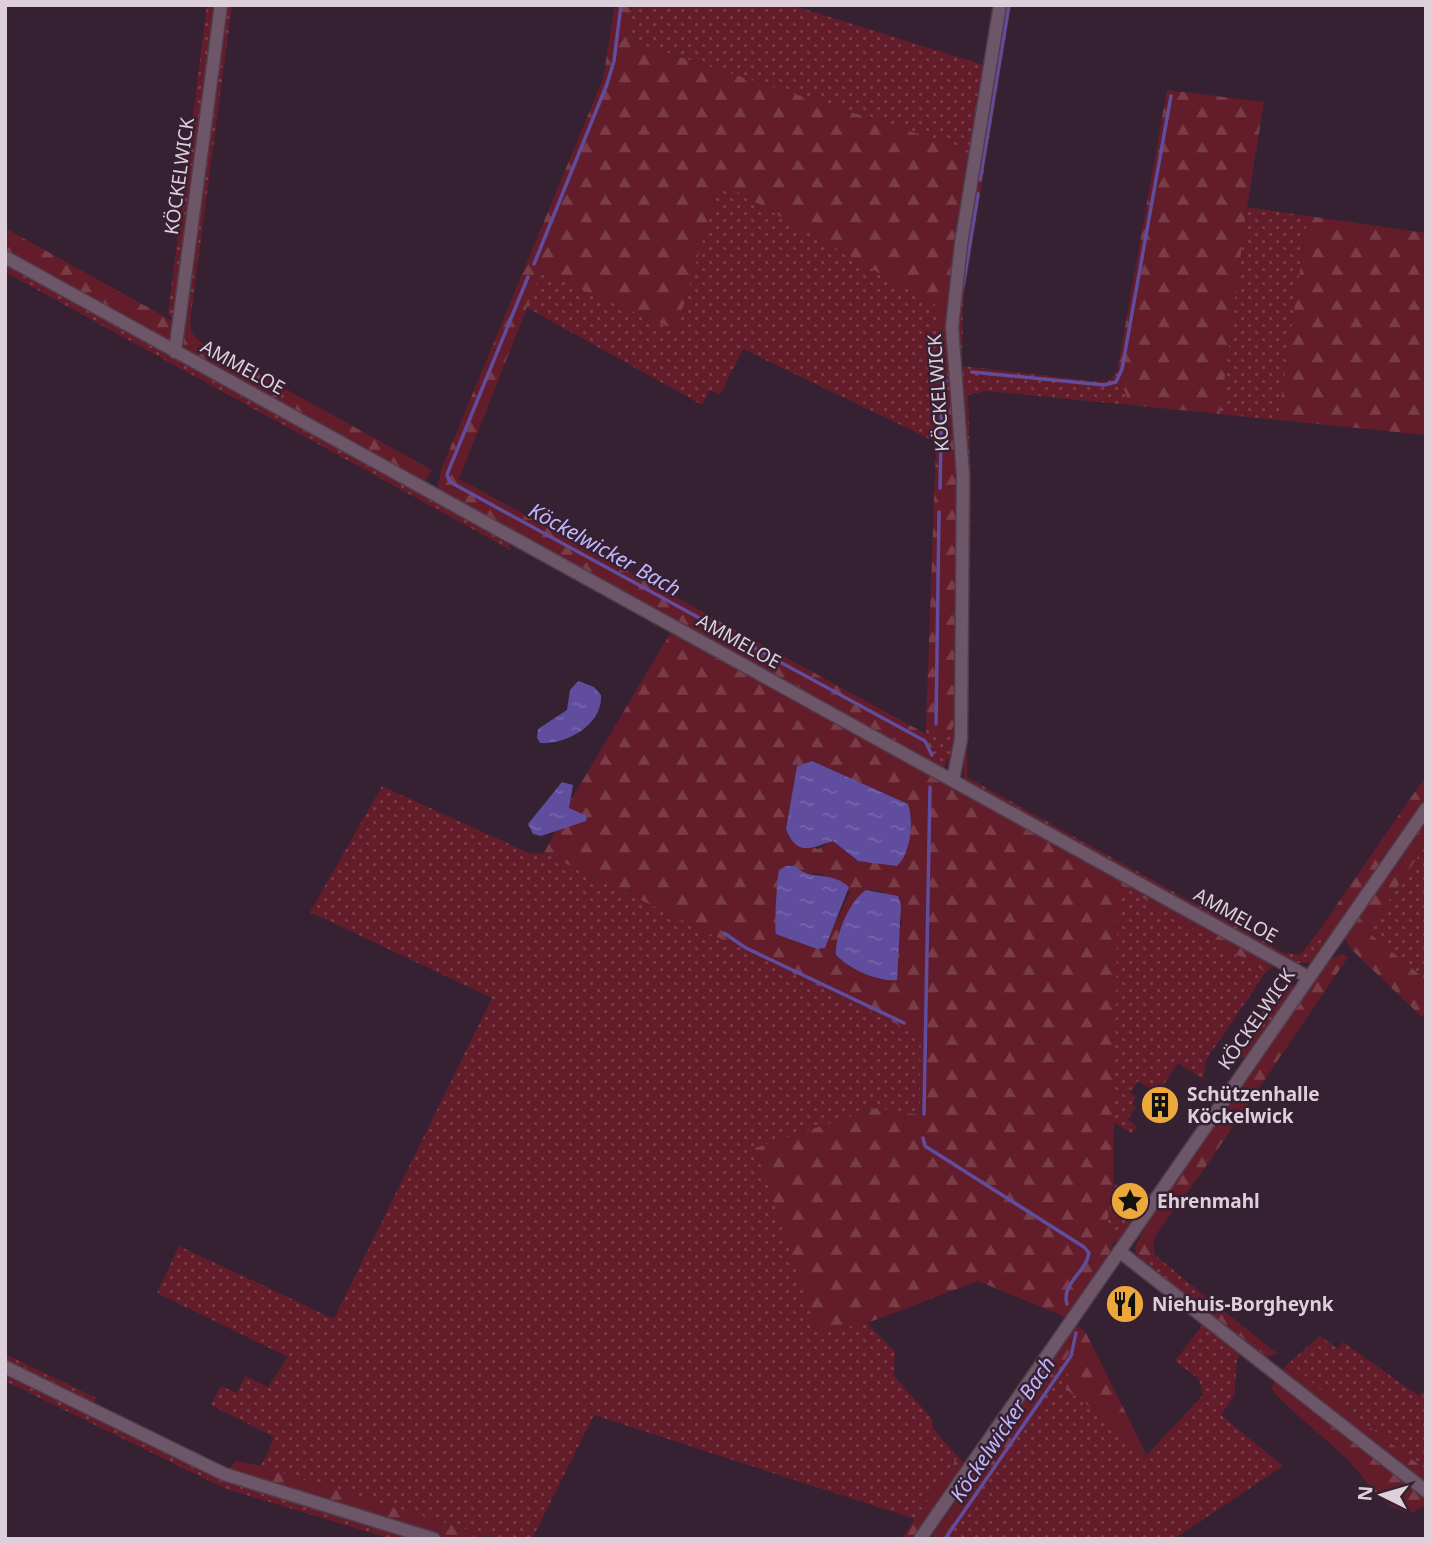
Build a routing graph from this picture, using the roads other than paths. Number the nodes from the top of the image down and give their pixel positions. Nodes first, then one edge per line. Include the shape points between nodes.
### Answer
1 (221, 5) edge
2 (1000, 5) edge
3 (5, 257) edge
4 (175, 352) junction
5 (953, 780) junction
6 (1426, 809) edge
7 (1308, 977) junction
8 (1119, 1251) junction
9 (5, 1367) edge
10 (1426, 1491) edge
11 (434, 1539) edge
12 (920, 1539) edge

1 - 4 street, KÖCKELWICK
2 - 5 street, KÖCKELWICK via 952,327 963,475 961,739
3 - 4 street, AMMELOE
4 - 5 street, AMMELOE
5 - 7 street, AMMELOE
6 - 7 street, KÖCKELWICK
7 - 8 street, KÖCKELWICK
8 - 10 street
8 - 12 street, KÖCKELWICK
9 - 11 street via 224,1474

